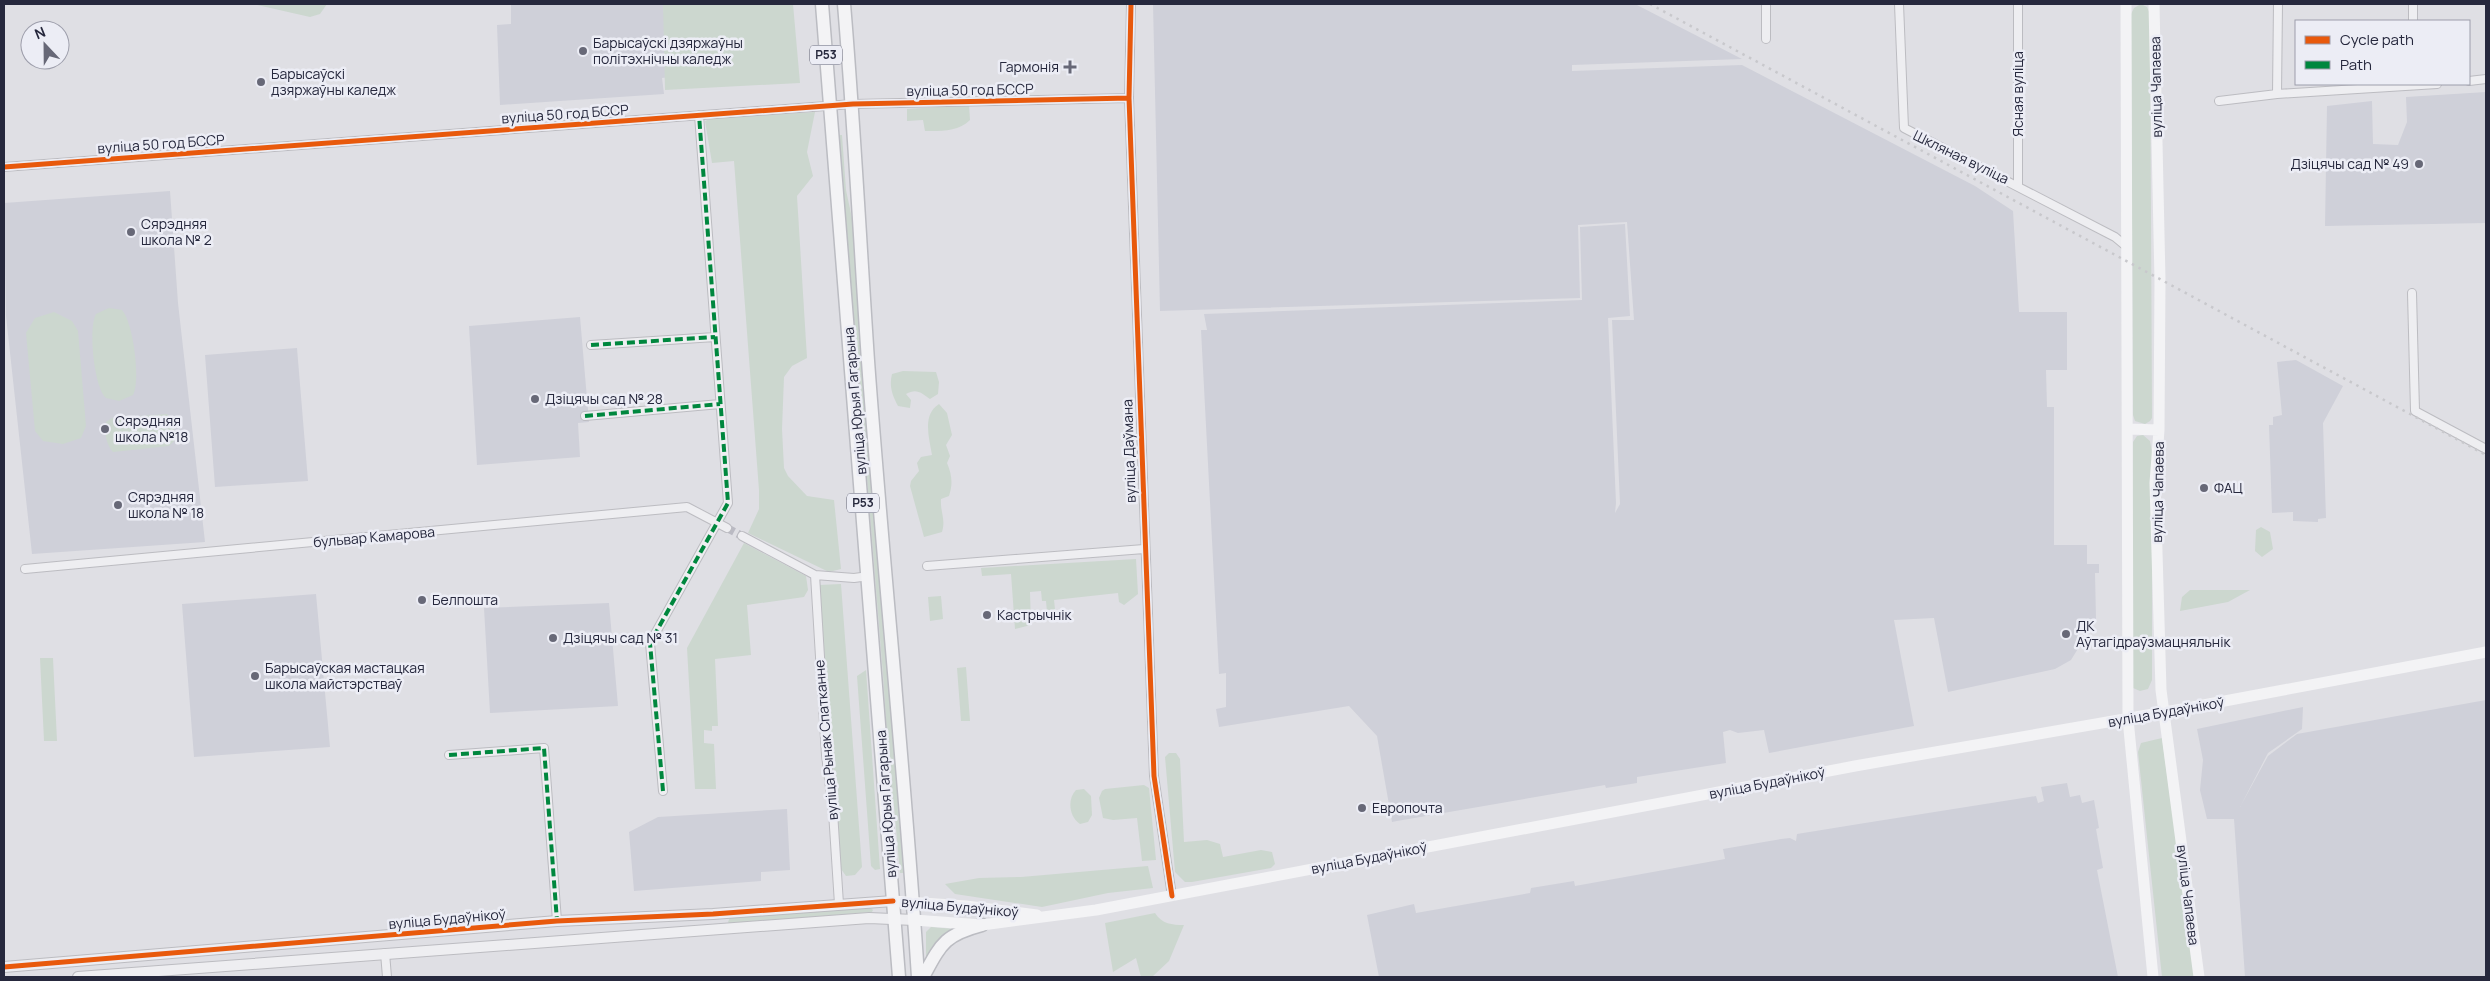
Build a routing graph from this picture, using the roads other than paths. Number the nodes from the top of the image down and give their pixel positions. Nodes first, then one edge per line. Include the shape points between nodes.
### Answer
1 (822, 4) edge
2 (844, 4) edge
3 (1131, 4) edge
4 (1766, 4) edge
5 (1899, 4) edge
6 (2018, 4) edge
7 (2126, 4) edge
8 (2154, 4) edge
9 (2278, 4) edge
10 (2413, 4) edge
11 (2413, 20) edge
12 (1766, 39) dead end
13 (2486, 79) edge
14 (2470, 80) edge
15 (2415, 85) edge
16 (2277, 94) junction
17 (1129, 98) junction
18 (2219, 101) dead end
19 (852, 104) junction
20 (830, 105) junction
21 (699, 115) junction
22 (4, 167) edge
23 (2018, 185) junction
24 (2128, 247) junction
25 (2412, 293) dead end
26 (715, 337) junction
27 (591, 345) dead end
28 (720, 404) junction
29 (585, 416) dead end
30 (2128, 429) junction
31 (2159, 430) junction
32 (2486, 450) edge
33 (718, 523) junction
34 (727, 528) tunnel mouth
35 (742, 536) tunnel mouth
36 (1144, 549) junction
37 (927, 566) dead end
38 (25, 569) dead end
39 (814, 575) junction
40 (869, 576) junction
41 (2486, 652) edge
42 (2164, 712) junction
43 (2128, 719) junction
44 (450, 755) dead end
45 (663, 792) dead end
46 (1172, 896) junction
47 (893, 901) junction
48 (912, 901) junction
49 (839, 904) junction
50 (698, 914) junction
51 (1049, 916) junction
52 (894, 918) junction
53 (914, 920) junction
54 (557, 921) junction
55 (982, 925) junction
56 (702, 930) junction
57 (559, 940) junction
58 (304, 942) junction
59 (385, 953) junction
60 (305, 960) junction
61 (4, 968) edge
62 (78, 977) edge
63 (387, 977) edge
64 (899, 977) edge
65 (918, 977) edge
66 (923, 977) edge
67 (2153, 977) edge
68 (2199, 977) edge

1 - 20 main road, вуліца Юрыя Гагарына / Р53
2 - 19 main road, вуліца Юрыя Гагарына / Р53
3 - 17 street, вуліца Даўмана
4 - 12 street
5 - 23 street, Шкляная вуліца via 1904,128
6 - 23 street, Ясная вуліца
7 - 24 main road, вуліца Чапаева
8 - 31 main road, вуліца Чапаева via 2160,280
9 - 16 street
10 - 11 street
13 - 14 street
15 - 16 street
16 - 18 street
17 - 19 street, вуліца 50 год БССР
17 - 36 street, вуліца Даўмана
19 - 20 street, вуліца 50 год БССР
19 - 48 main road, вуліца Юрыя Гагарына / Р53 via 868,360
20 - 21 street, вуліца 50 год БССР
20 - 40 main road, вуліца Юрыя Гагарына / Р53
21 - 22 street, вуліца 50 год БССР
21 - 26 street
23 - 24 street, Шкляная вуліца
24 - 30 main road, вуліца Чапаева
25 - 32 street via 2414,411
26 - 27 street
26 - 28 street
28 - 29 street
28 - 33 street via 728,503
30 - 31 main road
30 - 43 main road, вуліца Чапаева
31 - 42 main road, вуліца Чапаева via 2155,483
33 - 34 street, бульвар Камарова
33 - 38 street, бульвар Камарова via 688,507
33 - 45 street via 650,644
35 - 39 street
36 - 37 street
36 - 46 street, вуліца Даўмана via 1154,776
39 - 40 street
39 - 49 street, вуліца Рынак Спатканне
40 - 47 main road, вуліца Юрыя Гагарына / Р53
41 - 42 main road, вуліца Будаўнікоў
42 - 43 main road, вуліца Будаўнікоў
42 - 68 main road, вуліца Чапаева
43 - 46 main road, вуліца Будаўнікоў via 1855,766
43 - 67 main road, вуліца Чапаева
44 - 54 street via 544,748
46 - 51 main road, вуліца Будаўнікоў
47 - 48 main road, вуліца Будаўнікоў
47 - 49 street, вуліца Будаўнікоў
47 - 52 main road, вуліца Юрыя Гагарына / Р53
48 - 51 main road, вуліца Будаўнікоў
48 - 53 main road, вуліца Юрыя Гагарына / Р53
49 - 50 street, вуліца Будаўнікоў
50 - 54 street, вуліца Будаўнікоў
50 - 56 street
51 - 55 main road, вуліца Будаўнікоў
52 - 53 street, вуліца Будаўнікоў
52 - 56 street, вуліца Будаўнікоў
52 - 64 main road, вуліца Юрыя Гагарына / Р53
53 - 55 main road, вуліца Будаўнікоў
53 - 65 main road, вуліца Юрыя Гагарына / Р53
54 - 57 street
54 - 58 street, вуліца Будаўнікоў
55 - 66 main road via 964,930 941,944
56 - 57 street, вуліца Будаўнікоў
57 - 59 street, вуліца Будаўнікоў
58 - 60 street
58 - 61 street, вуліца Будаўнікоў
59 - 60 street, вуліца Будаўнікоў
59 - 63 street
60 - 62 street, вуліца Будаўнікоў

